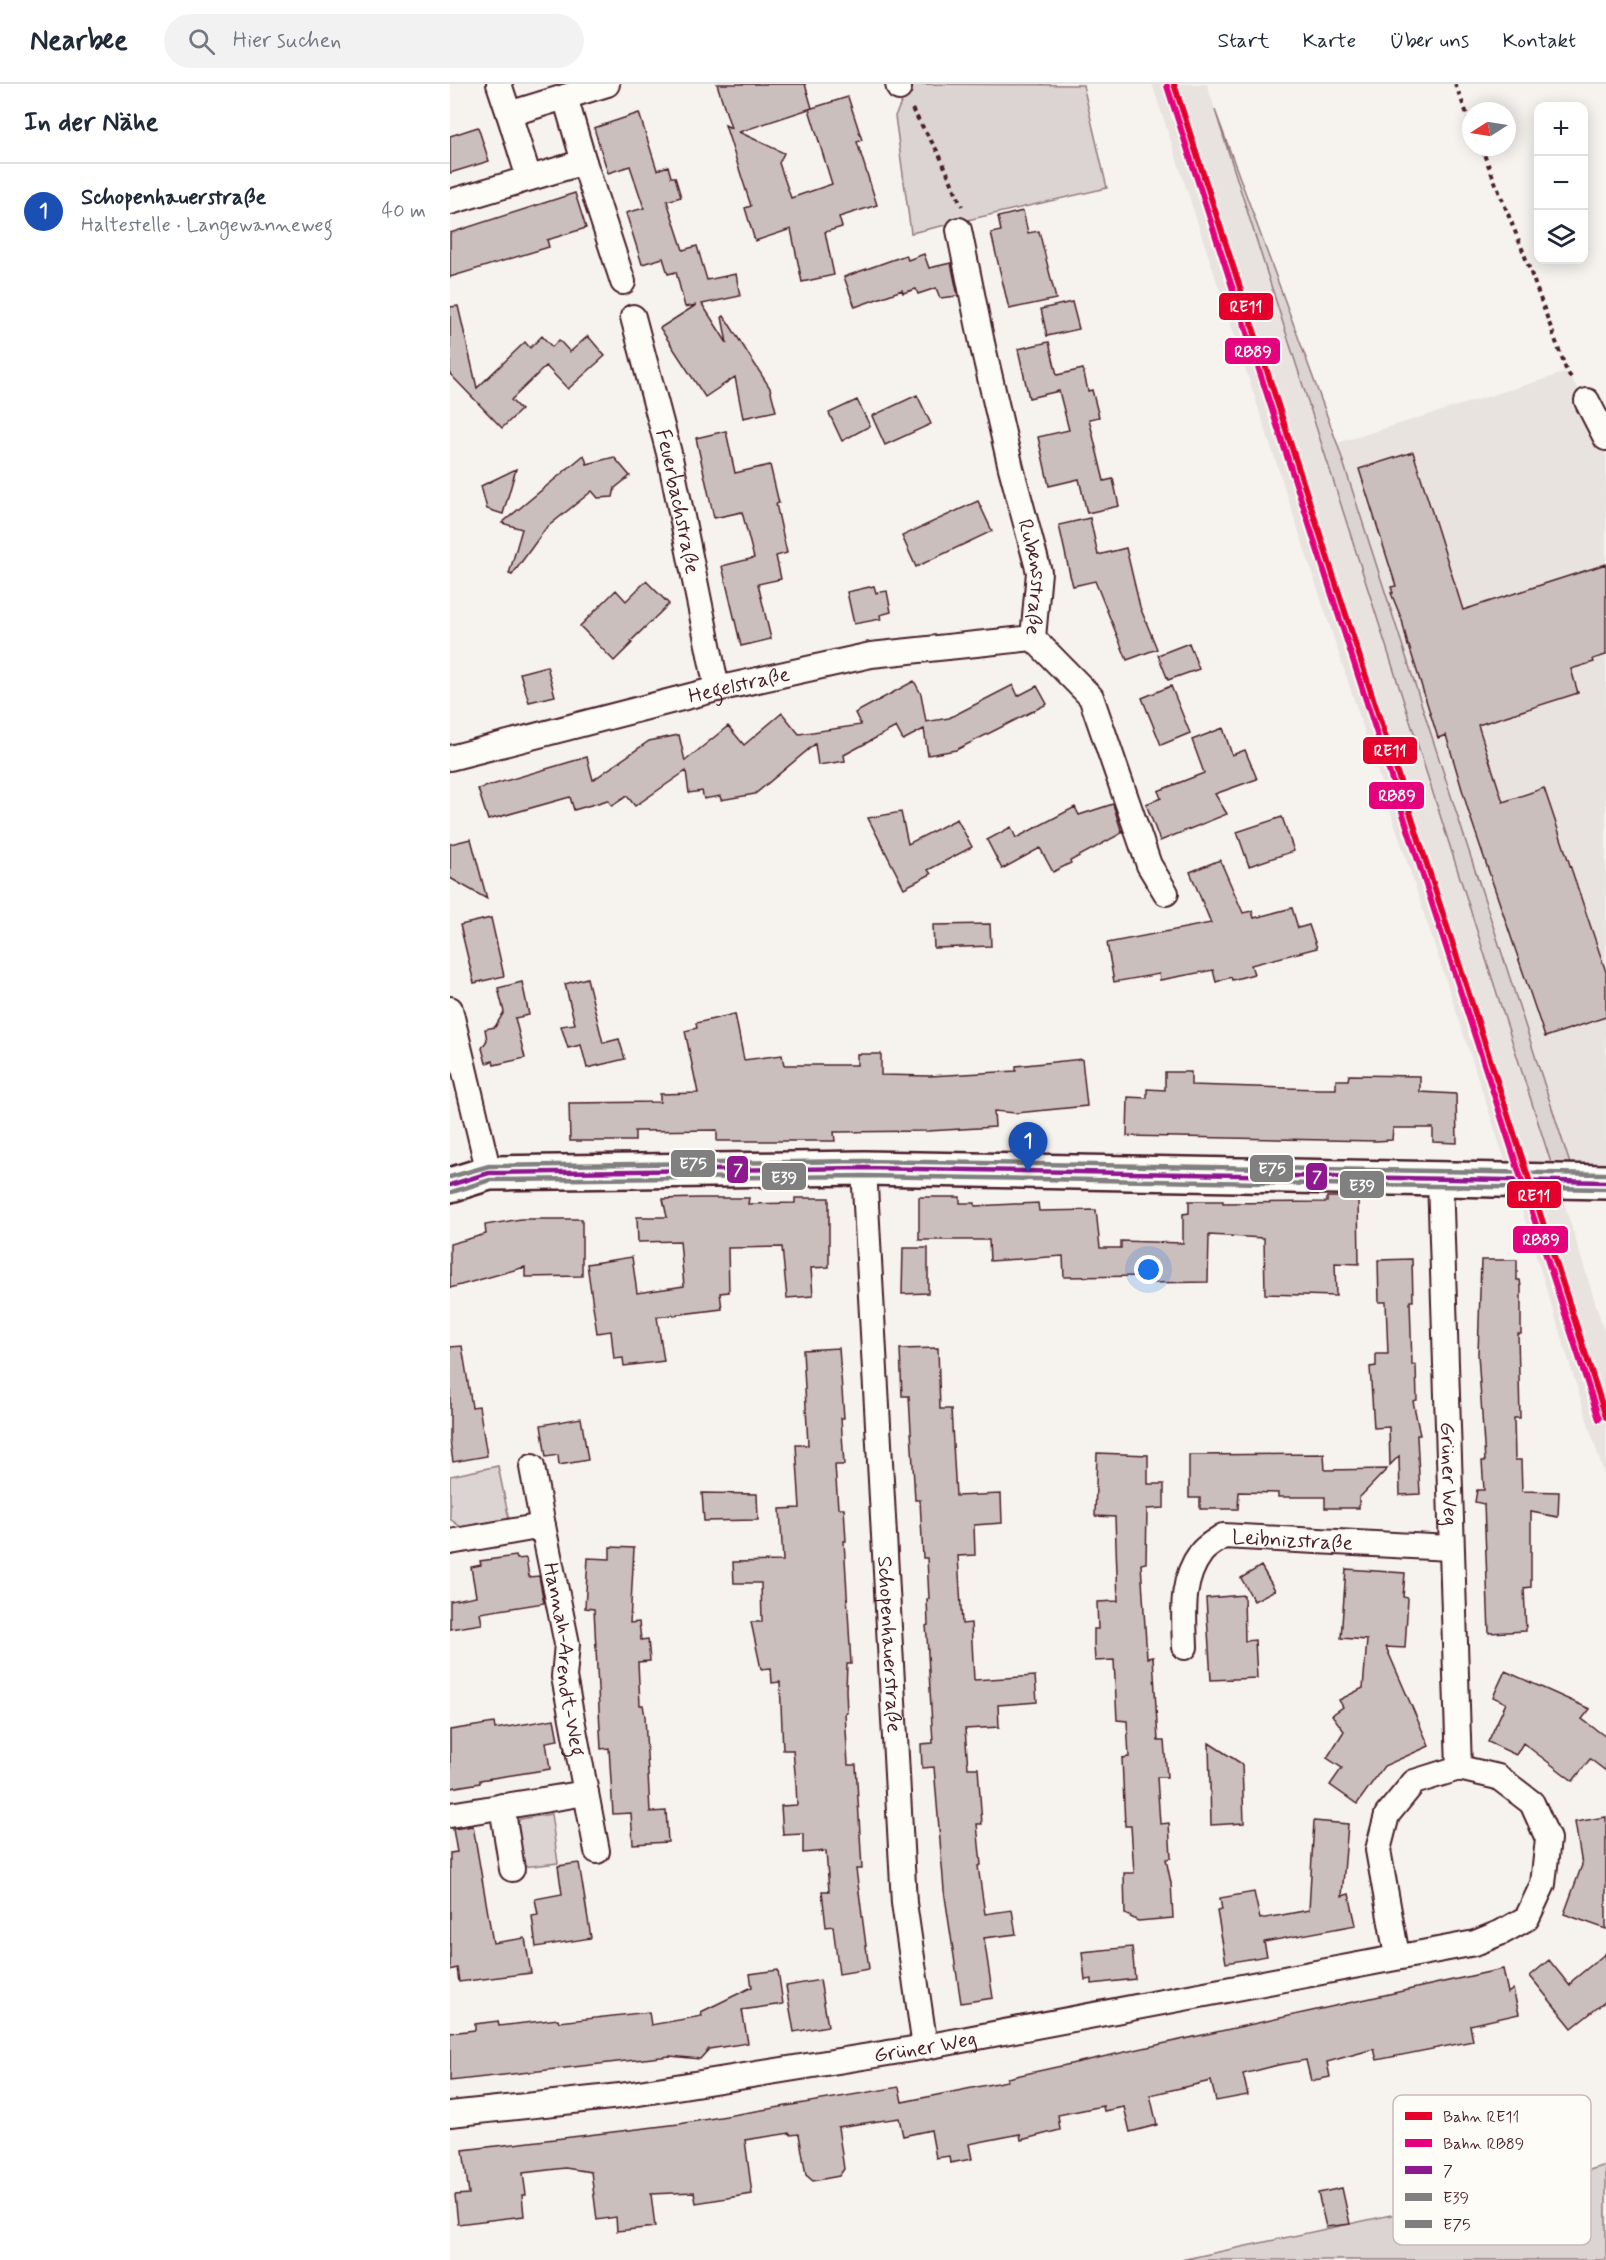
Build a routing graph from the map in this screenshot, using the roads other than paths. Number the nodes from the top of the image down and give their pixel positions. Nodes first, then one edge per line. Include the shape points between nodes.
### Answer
1 (499, 84) edge
2 (608, 84) edge
3 (565, 97) junction
4 (509, 114) junction
5 (584, 162) junction
6 (529, 178) junction
7 (450, 202) edge
8 (959, 230) road end
9 (623, 282) dead end
10 (633, 317) dead end
11 (1587, 401) road end
12 (1606, 438) edge
13 (1033, 638) junction
14 (717, 689) junction
15 (450, 758) edge
16 (1166, 892) dead end
17 (450, 1009) edge
18 (864, 1168) junction
19 (489, 1173) junction
20 (1440, 1178) junction
21 (1606, 1182) edge
22 (450, 1185) edge
23 (532, 1467) dead end
24 (543, 1526) junction
25 (450, 1542) edge
26 (1450, 1548) junction
27 (1185, 1647) dead end
28 (1459, 1768) junction
29 (586, 1792) junction
30 (502, 1806) junction
31 (450, 1815) edge
32 (597, 1851) dead end
33 (512, 1869) dead end
34 (1397, 1956) junction
35 (925, 2048) junction
36 (450, 2114) edge

1 - 4 street
2 - 3 street
3 - 4 street
3 - 5 street
4 - 6 street
5 - 6 street
5 - 9 street
6 - 7 street
8 - 13 street, Rubensstraße via 995,400 1039,572
10 - 14 street, Feuerbachstraße via 669,453
11 - 12 street
13 - 14 street, Hegelstraße via 871,655
13 - 16 street, Rubensstraße via 1091,697 1149,865
14 - 15 street, Hegelstraße
17 - 19 street
18 - 19 street
18 - 20 street
18 - 35 street, Schopenhauerstraße via 904,1903
19 - 22 street
20 - 21 street
20 - 26 street, Grüner Weg
23 - 24 street, Hannah-Arendt-Weg
24 - 25 street
24 - 29 street, Hannah-Arendt-Weg via 567,1644 564,1677
26 - 27 street, Leibnizstraße via 1223,1536 1201,1552 1191,1572 1184,1595
26 - 28 street, Grüner Weg
28 - 34 street via 1414,1782 1387,1815 1378,1850
28 - 34 street, Grüner Weg via 1498,1777 1532,1803 1548,1839 1543,1884 1527,1918 1502,1932 1475,1943
29 - 30 street
29 - 32 street, Hannah-Arendt-Weg
30 - 31 street
30 - 33 street
34 - 35 street, Grüner Weg
35 - 36 street, Grüner Weg via 620,2096

